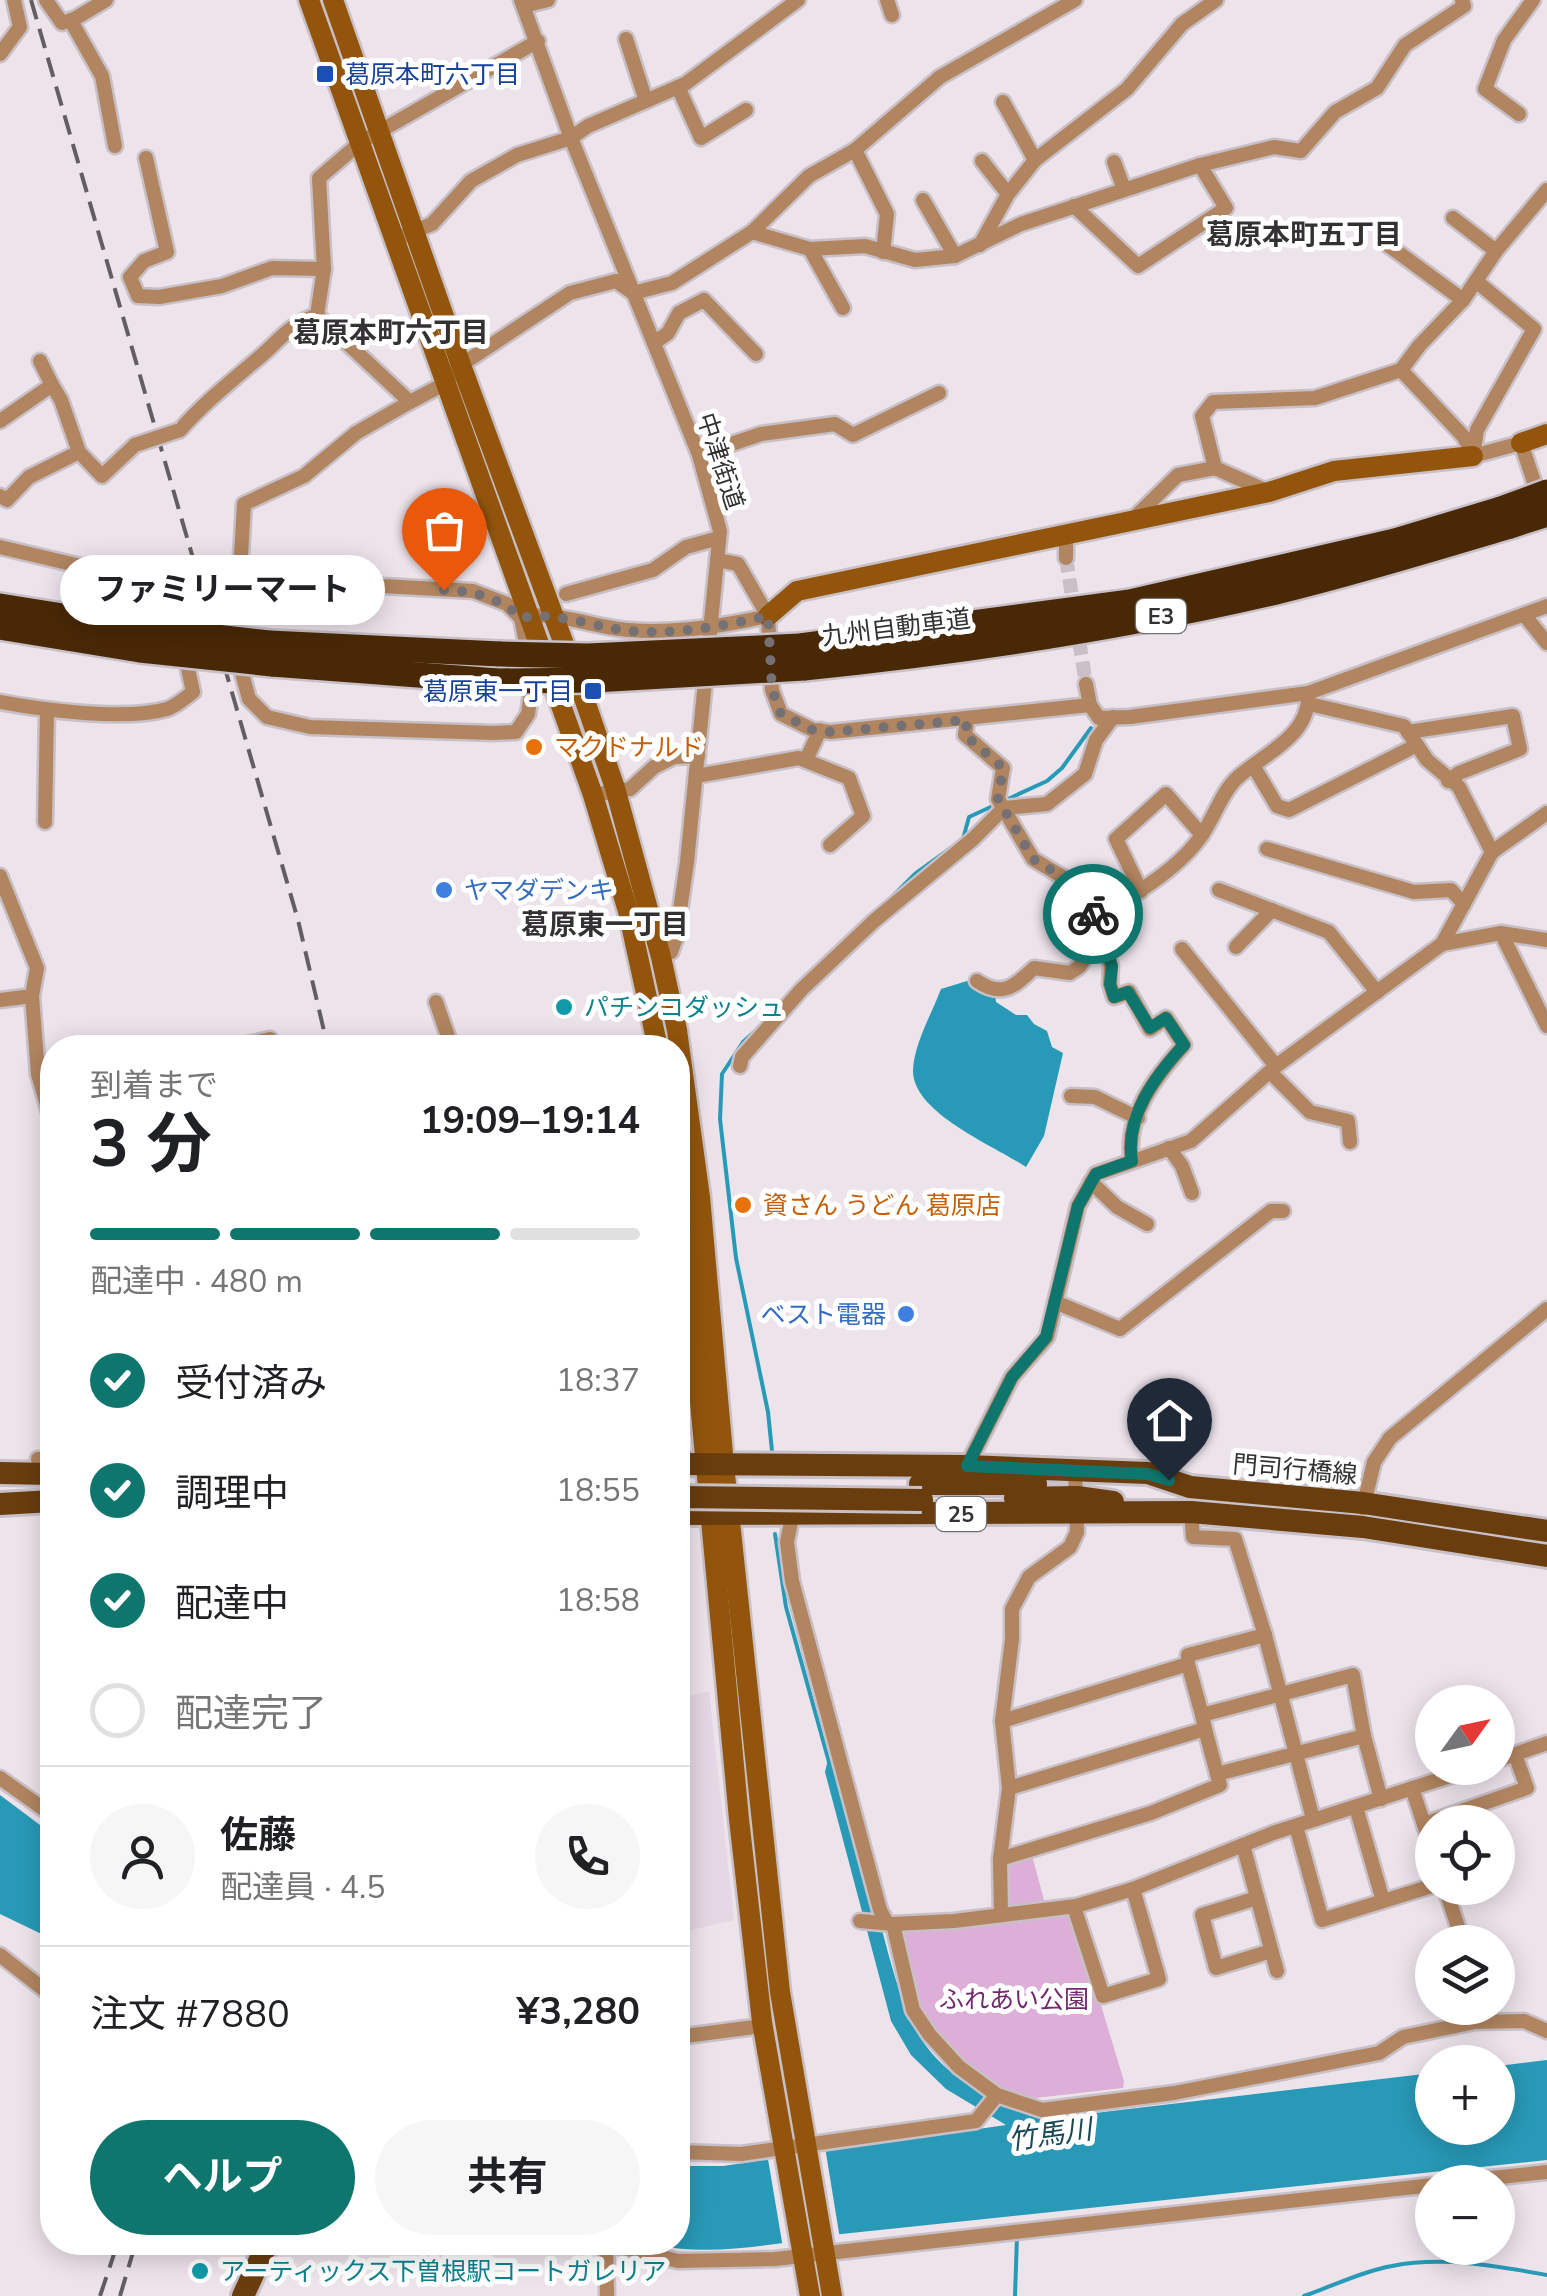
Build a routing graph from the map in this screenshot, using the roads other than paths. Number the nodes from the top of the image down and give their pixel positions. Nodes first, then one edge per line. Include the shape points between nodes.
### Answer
1 (14, 0) edge
2 (46, 0) edge
3 (106, 0) edge
4 (310, 0) edge
5 (333, 0) edge
6 (548, 0) edge
7 (798, 0) edge
8 (1075, 0) edge
9 (1216, 0) edge
10 (1462, 0) edge
11 (1532, 0) edge
12 (522, 3) edge
13 (71, 20) junction
14 (626, 39) dead end
15 (538, 41) junction
16 (0, 54) edge
17 (678, 87) junction
18 (646, 101) junction
19 (1004, 102) dead end
20 (746, 110) dead end
21 (1519, 114) dead end
22 (370, 137) junction
23 (571, 138) junction
24 (115, 146) dead end
25 (855, 150) junction
26 (146, 158) dead end
27 (1035, 160) junction
28 (982, 161) dead end
29 (1114, 162) dead end
30 (1200, 165) junction
31 (1124, 190) junction
32 (1008, 194) junction
33 (1545, 194) edge
34 (923, 200) dead end
35 (1074, 206) junction
36 (1454, 218) dead end
37 (416, 232) junction
38 (752, 232) junction
39 (395, 239) junction
40 (1388, 244) dead end
41 (980, 246) junction
42 (810, 249) junction
43 (1496, 251) junction
44 (882, 252) junction
45 (955, 256) junction
46 (324, 270) junction
47 (1476, 281) junction
48 (633, 293) junction
49 (1463, 300) junction
50 (843, 308) dead end
51 (316, 314) junction
52 (654, 342) junction
53 (756, 354) dead end
54 (40, 361) dead end
55 (461, 365) junction
56 (1401, 370) junction
57 (446, 383) junction
58 (52, 384) junction
59 (939, 393) dead end
60 (410, 402) junction
61 (0, 422) edge
62 (1547, 434) edge
63 (1521, 443) junction
64 (80, 452) junction
65 (699, 454) junction
66 (1473, 456) junction
67 (1215, 468) junction
68 (1270, 492) junction
69 (1547, 492) edge
70 (0, 496) edge
71 (1547, 514) edge
72 (1506, 517) junction
73 (1133, 519) junction
74 (1547, 522) edge
75 (1066, 534) junction
76 (719, 538) junction
77 (0, 547) edge
78 (241, 554) dead end
79 (1066, 558) tunnel mouth
80 (718, 560) junction
81 (566, 594) dead end
82 (0, 606) edge
83 (1547, 606) edge
84 (524, 616) junction
85 (768, 616) junction
86 (1525, 616) junction
87 (553, 618) junction
88 (711, 624) junction
89 (0, 626) edge
90 (139, 639) junction
91 (1547, 643) edge
92 (270, 654) junction
93 (802, 657) junction
94 (1086, 684) tunnel mouth
95 (1308, 699) junction
96 (0, 702) edge
97 (1090, 705) junction
98 (47, 711) junction
99 (1113, 718) junction
100 (967, 720) junction
101 (820, 730) junction
102 (1412, 739) junction
103 (698, 756) junction
104 (806, 760) junction
105 (1254, 767) junction
106 (696, 776) junction
107 (1448, 782) junction
108 (616, 792) junction
109 (593, 795) junction
110 (1004, 808) junction
111 (1547, 812) edge
112 (45, 822) dead end
113 (1202, 835) junction
114 (830, 845) dead end
115 (1268, 850) dead end
116 (1492, 852) junction
117 (0, 876) edge
118 (1219, 890) dead end
119 (1141, 892) junction
120 (1464, 904) junction
121 (1272, 910) junction
122 (1094, 918) junction
123 (1501, 933) junction
124 (1100, 936) junction
125 (1547, 940) edge
126 (1442, 944) junction
127 (1236, 947) dead end
128 (1182, 949) dead end
129 (661, 958) junction
130 (977, 981) dead end
131 (1377, 992) junction
132 (32, 996) junction
133 (0, 1000) edge
134 (436, 1002) dead end
135 (1547, 1026) edge
136 (447, 1035) edge
137 (655, 1035) edge
138 (672, 1035) edge
139 (740, 1066) dead end
140 (1273, 1069) junction
141 (40, 1080) edge
142 (1071, 1096) dead end
143 (1138, 1118) junction
144 (1350, 1142) dead end
145 (1169, 1148) junction
146 (690, 1151) edge
147 (1132, 1161) junction
148 (1091, 1182) junction
149 (1192, 1193) dead end
150 (1283, 1211) dead end
151 (1147, 1224) dead end
152 (690, 1266) edge
153 (1055, 1302) junction
154 (1547, 1309) edge
155 (0, 1460) edge
156 (690, 1464) edge
157 (714, 1464) junction
158 (967, 1466) junction
159 (0, 1473) edge
160 (40, 1476) edge
161 (40, 1478) edge
162 (690, 1482) edge
163 (40, 1483) edge
164 (1077, 1491) junction
165 (921, 1492) junction
166 (690, 1497) edge
167 (4, 1499) edge
168 (1363, 1503) junction
169 (1191, 1512) junction
170 (690, 1514) edge
171 (720, 1514) junction
172 (799, 1514) junction
173 (1362, 1527) junction
174 (1547, 1531) edge
175 (1547, 1556) edge
176 (1265, 1635) junction
177 (1188, 1664) junction
178 (1281, 1695) junction
179 (1002, 1721) junction
180 (1204, 1722) junction
181 (1364, 1736) junction
182 (1547, 1743) edge
183 (1296, 1754) junction
184 (1515, 1754) joint
185 (1217, 1774) junction
186 (0, 1778) edge
187 (1421, 1785) edge
188 (1010, 1788) junction
189 (1412, 1788) junction
190 (1381, 1799) junction
191 (1418, 1805) edge
192 (1478, 1805) edge
193 (40, 1806) edge
194 (1356, 1807) junction
195 (1313, 1819) junction
196 (1296, 1826) junction
197 (1243, 1845) junction
198 (1000, 1859) junction
199 (1133, 1889) junction
200 (1415, 1892) edge
201 (1257, 1898) junction
202 (1383, 1902) junction
203 (1074, 1907) junction
204 (1001, 1916) junction
205 (860, 1920) dead end
206 (887, 1922) junction
207 (1271, 1952) junction
208 (0, 1955) edge
209 (1277, 1971) dead end
210 (40, 1987) edge
211 (1515, 2019) edge
212 (1440, 2025) edge
213 (762, 2026) junction
214 (1547, 2030) edge
215 (690, 2036) edge
216 (997, 2095) junction
217 (806, 2147) junction
218 (784, 2151) junction
219 (690, 2152) edge
220 (1547, 2172) edge
221 (1515, 2175) edge
222 (1415, 2187) edge
223 (824, 2250) junction
224 (802, 2253) junction
225 (262, 2255) edge
226 (604, 2255) edge
227 (653, 2255) edge
228 (244, 2296) edge
229 (606, 2296) edge
230 (810, 2296) edge
231 (832, 2296) edge

1 - 16 street via 20,27
2 - 13 street via 58,21
3 - 13 street
4 - 22 street
5 - 22 street
6 - 12 street
7 - 17 street
8 - 25 street via 940,77
9 - 27 street via 1182,24 1126,89
10 - 30 street via 1464,6 1406,45 1377,88 1335,112 1301,151 1274,147
11 - 21 street via 1504,40 1485,89
12 - 15 street, 中津街道
13 - 24 street via 102,76
14 - 18 street
15 - 22 street
15 - 23 street, 中津街道
17 - 18 street
17 - 20 street via 701,138
18 - 23 street
19 - 27 street
22 - 37 street
22 - 39 street
22 - 46 street via 319,178
23 - 37 street via 470,181 432,224
23 - 48 street, 中津街道
25 - 38 street via 809,176
25 - 44 street via 886,214
26 - 46 street via 167,252 144,261 130,278 138,296 222,286 272,268
27 - 32 street
28 - 32 street
29 - 31 street
30 - 31 street
30 - 35 street via 1226,208 1138,266
31 - 35 street
32 - 41 street
33 - 43 street
34 - 45 street
35 - 41 street
36 - 43 street
37 - 39 street
37 - 55 street
38 - 42 street
38 - 48 street via 672,282
39 - 57 street
40 - 49 street
41 - 45 street
42 - 44 street via 866,246
42 - 50 street
43 - 47 street
44 - 45 street via 915,260
46 - 51 street
47 - 49 street
47 - 66 street via 1534,329 1477,430
48 - 52 street, 中津街道
48 - 55 street via 616,281 570,293
49 - 56 street
51 - 60 street
51 - 64 street, bridge via 292,324 180,430 134,445 102,476
52 - 53 street via 679,313 704,300
52 - 65 street, 中津街道
54 - 58 street
55 - 57 street
55 - 87 street
56 - 66 street via 1464,436
56 - 67 street via 1315,398 1213,402 1202,416
57 - 60 street
57 - 84 street
58 - 61 street
58 - 64 street
59 - 65 street via 853,436 835,424 816,426 761,434
60 - 78 street via 356,433 304,476 244,504
62 - 63 street
63 - 66 street
63 - 74 street
64 - 70 street via 29,477 7,500
65 - 76 street, 中津街道
66 - 68 street via 1334,470
67 - 68 street
67 - 73 street via 1178,475
68 - 73 street
69 - 72 highway, 九州自動車道 / E3, bridge
71 - 72 highway, 九州自動車道 / E3, bridge
72 - 93 highway, 九州自動車道 / E3 via 1130,602
73 - 75 street
75 - 79 street
75 - 85 street via 797,591
76 - 80 street, 中津街道
76 - 81 street via 686,548 653,570
77 - 98 street via 159,581 173,598 193,692 171,708 147,712
80 - 85 street via 738,564
80 - 88 street, 中津街道
82 - 90 highway, 九州自動車道
83 - 86 street
84 - 84 street via 474,591 299,576 232,598 234,644 249,699 267,717 310,726 516,732 528,714 533,680
84 - 87 street
84 - 109 street
85 - 88 street
85 - 101 street via 772,690 781,714
86 - 91 street
86 - 95 street
87 - 88 street via 672,632
87 - 108 street
88 - 103 street, 中津街道
89 - 90 highway, 九州自動車道
90 - 92 highway, 九州自動車道, bridge
92 - 93 highway, 九州自動車道 / E3, bridge
92 - 93 highway, 九州自動車道 / E3, bridge via 498,681 612,680
94 - 97 street
95 - 99 street
95 - 102 street via 1404,726
95 - 105 street via 1296,731
96 - 98 street
97 - 99 street via 1099,718
97 - 100 street
98 - 112 street
99 - 110 street via 1096,740 1085,774 1067,789 1047,804
100 - 101 street
100 - 110 street via 965,735 1003,768 998,799
101 - 104 street
102 - 105 street via 1289,810 1277,806
102 - 107 street
102 - 107 street via 1512,716 1520,749
103 - 106 street, 中津街道
103 - 108 street via 674,757
104 - 106 street
104 - 114 street via 849,778 863,816
105 - 113 street via 1235,780
106 - 129 street, 中津街道 via 676,938
107 - 116 street via 1459,787
108 - 109 street
108 - 129 street
109 - 137 street
110 - 122 street via 1033,859 1086,891
110 - 139 street via 802,989
111 - 116 street
113 - 119 street
113 - 119 street via 1166,794 1116,838
115 - 120 street via 1414,892 1451,890
116 - 120 street
117 - 132 street via 37,968
118 - 121 street
119 - 122 street
120 - 126 street
121 - 127 street
121 - 131 street via 1329,932
122 - 124 street
123 - 125 street
123 - 126 street
123 - 135 street
124 - 130 street via 1070,973 1034,968 998,992
124 - 143 street via 1114,997 1128,992 1150,1028 1166,1018 1184,1045 1154,1078
126 - 131 street
128 - 140 street
129 - 138 street
131 - 140 street
132 - 133 street
132 - 141 street
134 - 136 street
140 - 144 street via 1310,1112 1348,1122
140 - 145 street via 1191,1141
142 - 143 street via 1095,1097
143 - 147 street
145 - 147 street
145 - 149 street
146 - 157 street via 708,1268
147 - 148 street
148 - 151 street
148 - 153 street via 1078,1206
150 - 153 street via 1271,1211 1120,1329
152 - 157 street
153 - 158 street via 1046,1337 1012,1377
154 - 168 street via 1390,1438 1374,1462
155 - 160 main road
156 - 157 main road, 門司行橋線 / 25
157 - 158 main road, 門司行橋線 / 25
157 - 171 street
158 - 164 main road, 門司行橋線 / 25
159 - 161 main road
162 - 165 main road
163 - 167 main road
164 - 165 main road
164 - 168 main road, 門司行橋線 / 25 via 1148,1474 1190,1487
164 - 169 main road, 門司行橋線 / 25
164 - 172 main road, 門司行橋線 / 25
164 - 179 street via 1077,1532 1070,1547 1029,1577 1012,1609
165 - 166 main road, bridge
168 - 173 street
168 - 174 main road, 門司行橋線 / 25
169 - 173 main road, 門司行橋線 / 25
169 - 176 street via 1193,1537 1235,1539
170 - 171 main road, 門司行橋線 / 25
171 - 172 main road, 門司行橋線 / 25
171 - 213 street
171 - 217 street
172 - 206 street via 788,1542 792,1581
173 - 175 main road, 門司行橋線 / 25
176 - 177 street via 1188,1655
176 - 178 street
177 - 179 street
177 - 180 street
178 - 180 street
178 - 181 street via 1353,1674
178 - 183 street
179 - 188 street
180 - 185 street
180 - 188 street
181 - 183 street
181 - 190 street
182 - 184 street
183 - 185 street
183 - 195 street
184 - 192 street via 1527,1788
185 - 198 street via 1220,1785 1152,1813
186 - 193 street
187 - 189 street
188 - 198 street
189 - 190 street
189 - 191 street
190 - 194 street
194 - 195 street
194 - 202 street
195 - 196 street
196 - 197 street
196 - 202 street via 1322,1920
197 - 199 street
197 - 201 street
198 - 204 street
199 - 203 street
199 - 203 street via 1159,1980 1103,1996
200 - 202 street
201 - 207 street
201 - 207 street via 1202,1915 1216,1968
203 - 204 street
204 - 206 street
205 - 206 street
206 - 216 street via 913,2010 959,2067
207 - 209 street
208 - 210 street
211 - 214 street
212 - 216 street via 1403,2036 1379,2053 1174,2093 1042,2110
213 - 215 street
213 - 218 street
216 - 217 street via 976,2121
217 - 218 street
217 - 223 street
218 - 219 street
218 - 224 street
220 - 221 street
222 - 223 street
223 - 224 street
223 - 231 street
224 - 227 street via 678,2261
224 - 230 street
225 - 228 main road
226 - 229 street

